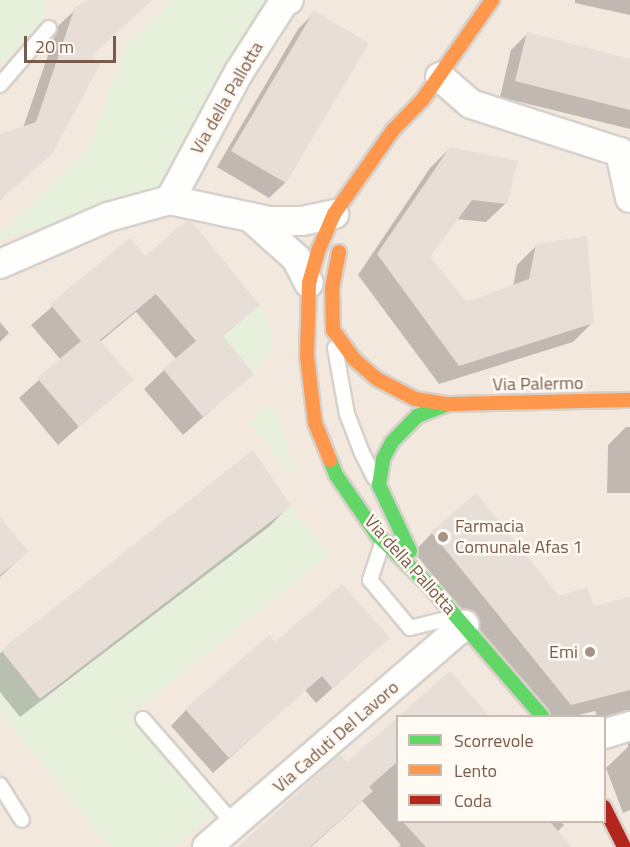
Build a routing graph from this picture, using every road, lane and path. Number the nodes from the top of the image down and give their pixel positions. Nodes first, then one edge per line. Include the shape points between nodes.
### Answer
1 (492, 0) edge
2 (286, 1) edge
3 (49, 28) dead end
4 (0, 85) edge
5 (432, 88) junction
6 (405, 141) dead end
7 (630, 198) edge
8 (170, 200) junction
9 (246, 214) junction
10 (340, 225) junction
11 (0, 264) edge
12 (309, 283) junction
13 (333, 330) junction
14 (630, 400) edge
15 (448, 404) junction
16 (379, 485) junction
17 (383, 540) junction
18 (428, 584) junction
19 (460, 621) junction
20 (540, 715) edge
21 (143, 719) dead end
22 (630, 726) edge
23 (606, 733) edge
24 (0, 785) edge
25 (606, 811) edge
26 (22, 820) dead end
27 (234, 824) junction
28 (207, 847) edge
29 (624, 847) edge

1 - 5 main road, Via della Pallotta
2 - 8 street, Via della Pallotta via 239,72
3 - 4 lane
5 - 6 main road
5 - 7 street via 620,152
5 - 10 main road, Via della Pallotta via 393,130
8 - 9 street
8 - 11 street via 108,217
9 - 10 street via 280,221
9 - 12 street via 296,258
10 - 12 main road, Via della Pallotta via 318,251
10 - 13 main road via 332,288
12 - 17 main road, Via della Pallotta via 307,356 315,423 336,475
13 - 15 main road via 354,359 376,379 415,399
13 - 16 lane via 347,414
14 - 15 main road, Via Palermo
15 - 16 main road via 417,416 392,442 383,459
16 - 18 main road
17 - 18 main road, Via della Pallotta
17 - 19 lane via 370,580 410,628
18 - 19 main road, Via della Pallotta
19 - 20 main road, Via della Pallotta
19 - 27 street, Via Caduti Del Lavoro
21 - 27 lane
22 - 23 street
24 - 26 lane
25 - 29 main road
27 - 28 street, Via Caduti Del Lavoro

